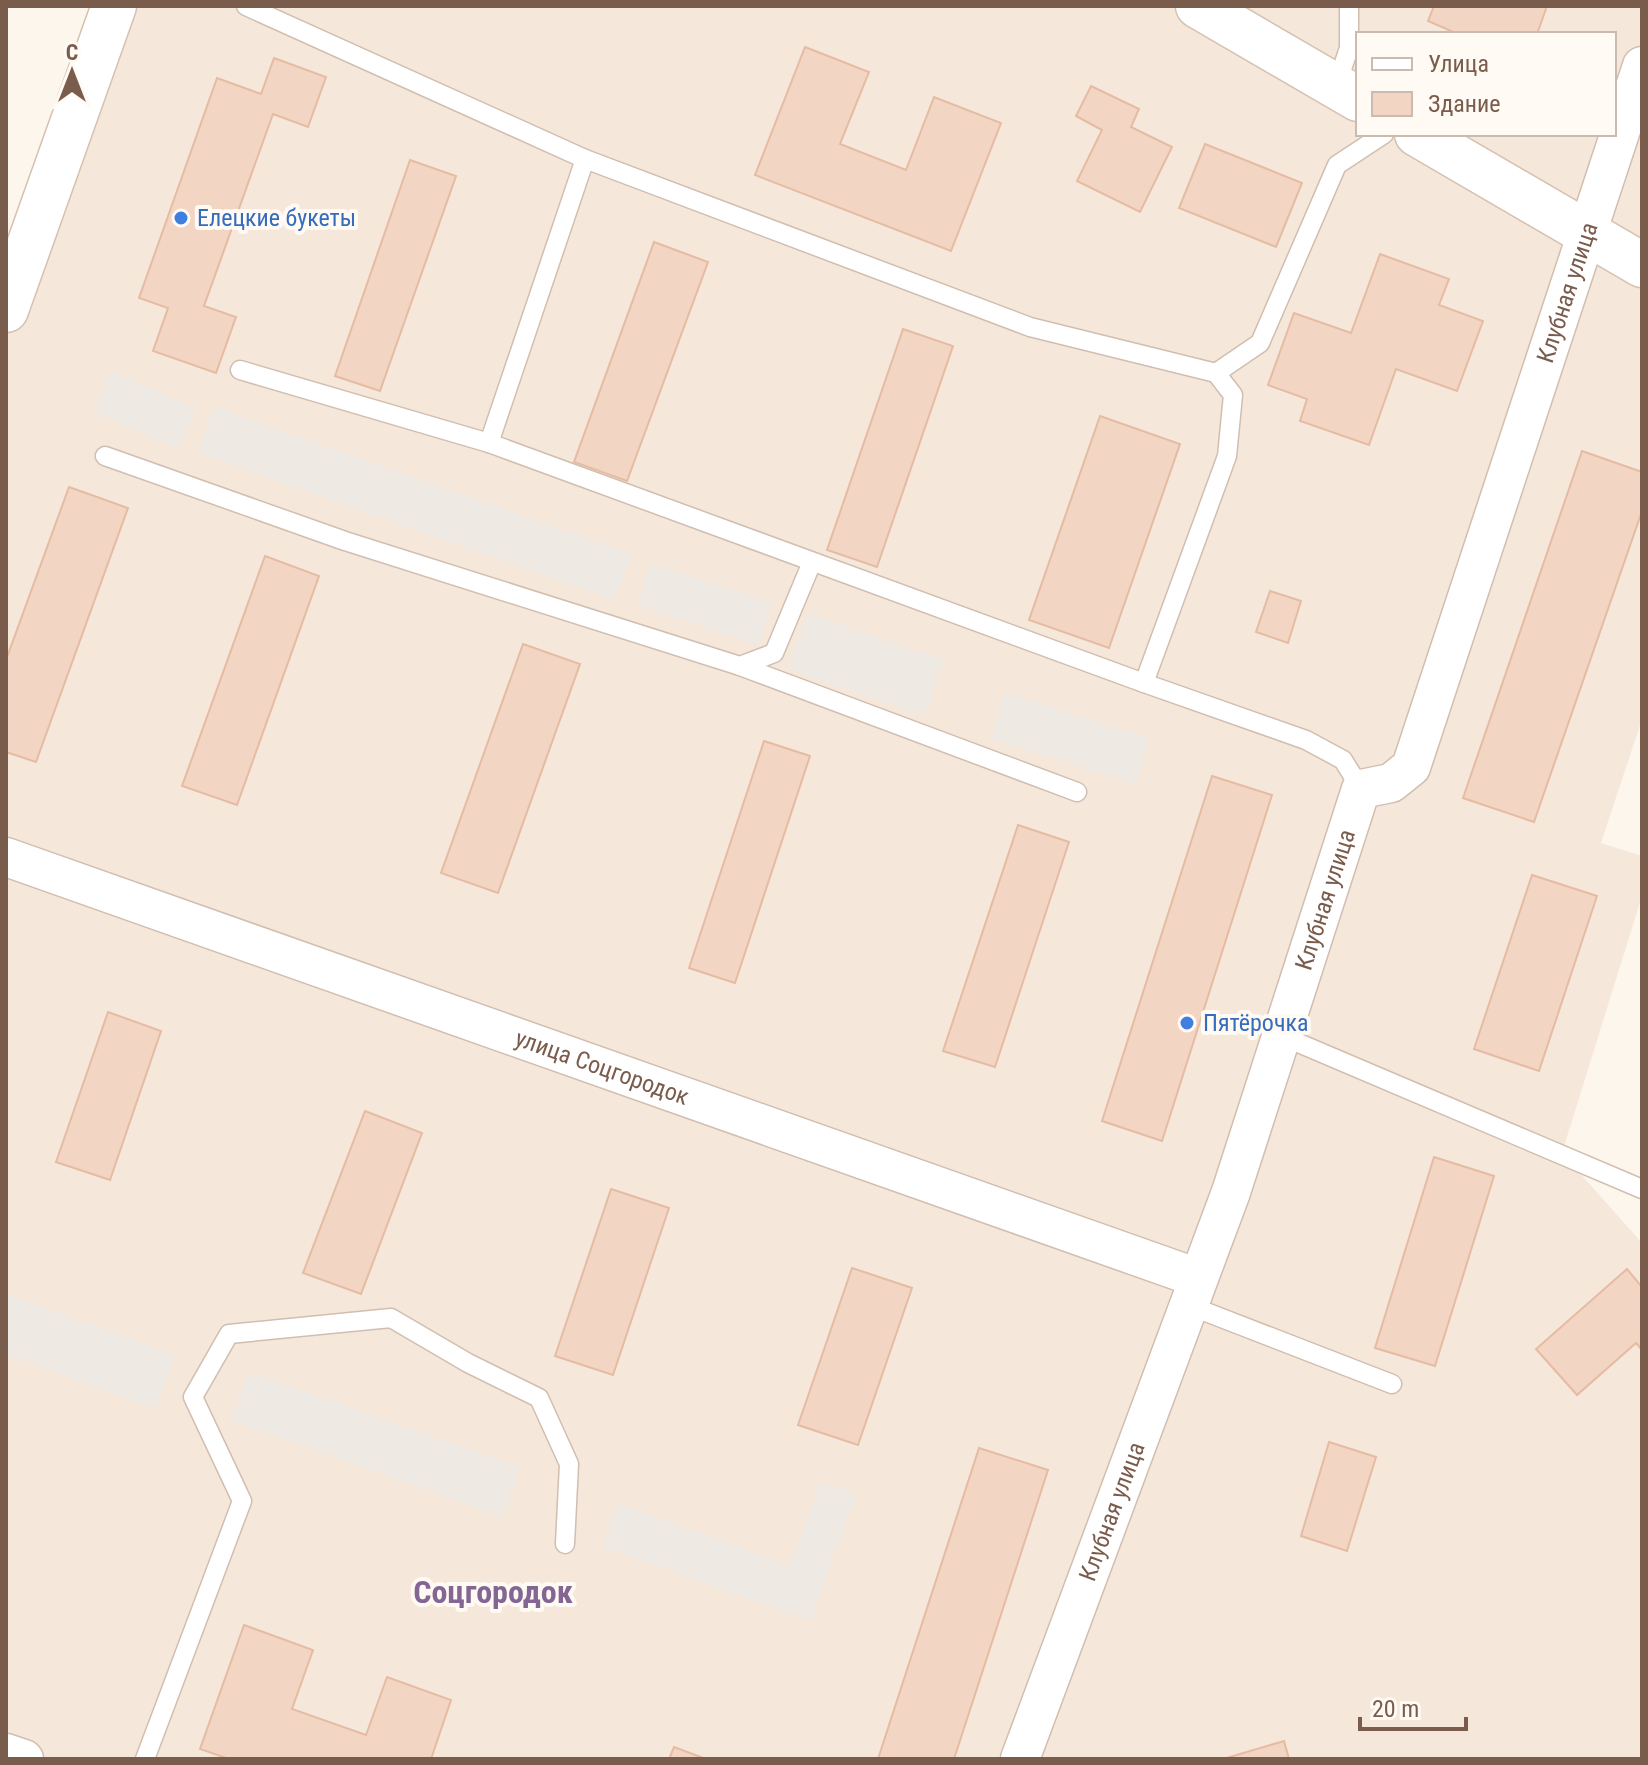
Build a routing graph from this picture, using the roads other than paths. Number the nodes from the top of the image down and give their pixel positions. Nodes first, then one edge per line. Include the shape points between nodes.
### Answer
1 (114, 6) edge
2 (246, 6) edge
3 (1198, 6) edge
4 (1349, 6) edge
5 (1642, 66) edge
6 (1347, 93) edge
7 (1381, 136) edge
8 (1420, 136) edge
9 (585, 159) junction
10 (1587, 233) junction
11 (1642, 265) edge
12 (6, 310) edge
13 (240, 370) dead end
14 (1216, 373) junction
15 (489, 443) junction
16 (105, 456) dead end
17 (812, 562) junction
18 (740, 666) junction
19 (1144, 683) junction
20 (1361, 789) junction
21 (1077, 792) dead end
22 (6, 857) edge
23 (1282, 1036) junction
24 (1642, 1189) edge
25 (1193, 1292) junction
26 (1392, 1384) dead end
27 (565, 1544) dead end
28 (6, 1753) edge
29 (24, 1759) edge
30 (145, 1759) edge
31 (1020, 1759) edge

1 - 12 street
2 - 9 lane
3 - 6 street
4 - 6 lane
5 - 10 street, Клубная улица
7 - 14 lane via 1337,165 1260,343
8 - 10 street
9 - 14 lane via 1030,327
9 - 15 lane
10 - 11 street
10 - 20 street, Клубная улица via 1411,767 1391,783
13 - 15 lane
14 - 19 lane via 1233,395 1227,456
15 - 17 lane
16 - 18 lane via 345,541
17 - 18 lane via 774,653
17 - 19 lane
18 - 21 lane
19 - 20 lane via 1306,740 1343,760
20 - 23 street, Клубная улица
22 - 25 street, улица Соцгородок
23 - 24 lane
23 - 25 street, Клубная улица
25 - 26 lane
25 - 31 street, Клубная улица
27 - 30 lane via 569,1464 539,1398 391,1318 229,1334 193,1397 242,1501
28 - 29 street

